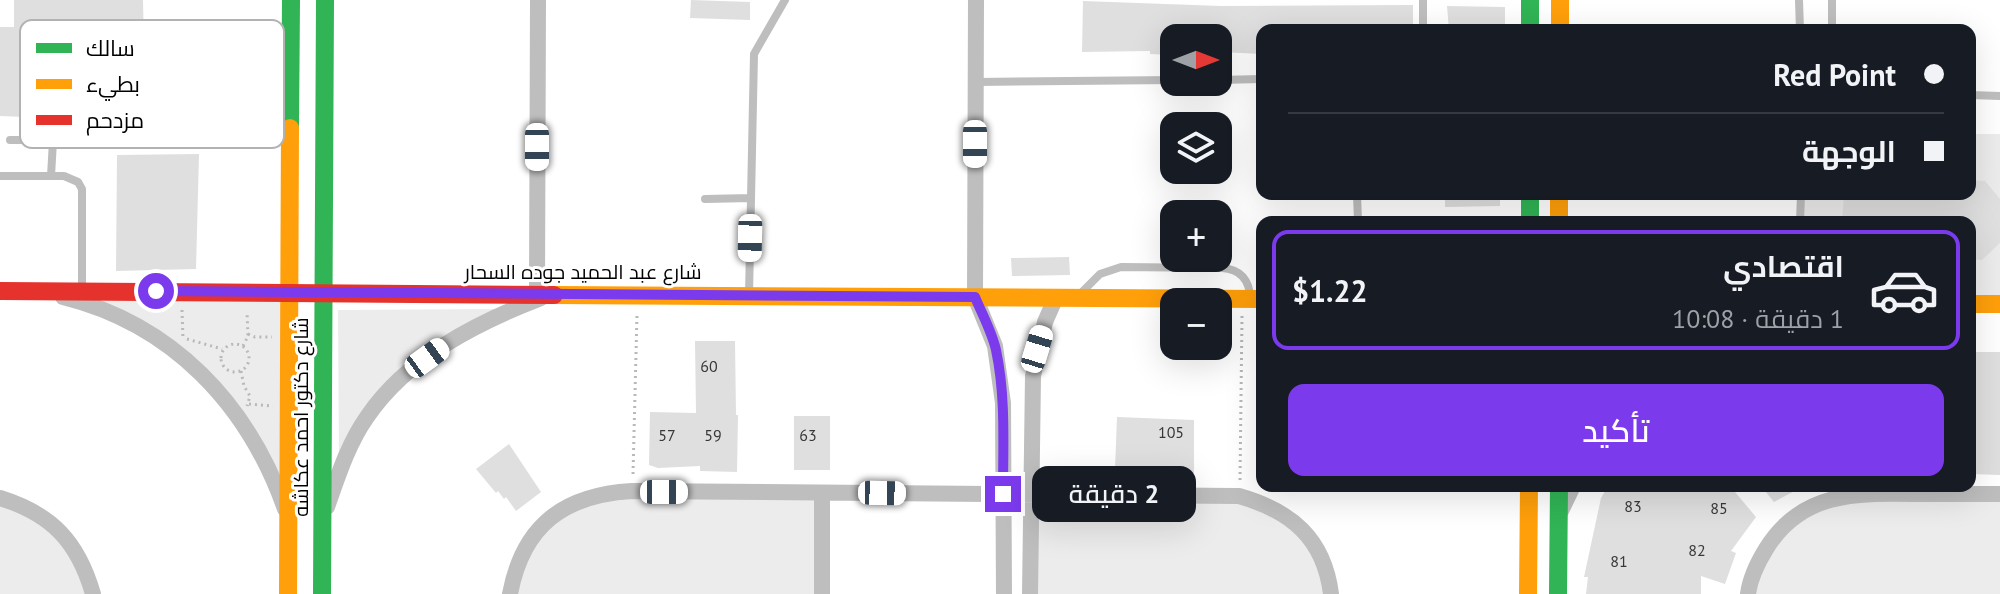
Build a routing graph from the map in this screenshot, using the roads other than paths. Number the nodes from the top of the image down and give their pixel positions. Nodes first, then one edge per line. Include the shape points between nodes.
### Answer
1 (291, 0) edge
2 (325, 0) edge
3 (538, 0) edge
4 (785, 0) edge
5 (976, 0) edge
6 (1423, 0) edge
7 (1530, 0) edge
8 (1560, 0) edge
9 (1799, 0) edge
10 (1832, 0) edge
11 (1423, 24) edge
12 (1530, 24) edge
13 (1560, 24) edge
14 (1800, 24) edge
15 (1832, 24) edge
16 (1256, 79) edge
17 (1160, 80) edge
18 (1232, 80) edge
19 (975, 82) junction
20 (1976, 95) edge
21 (2000, 96) edge
22 (10, 140) dead end
23 (20, 140) edge
24 (284, 141) edge
25 (290, 141) junction
26 (53, 148) edge
27 (0, 176) edge
28 (51, 176) junction
29 (751, 198) junction
30 (705, 199) dead end
31 (0, 291) edge
32 (38, 291) junction
33 (82, 291) junction
34 (290, 292) junction
35 (323, 292) junction
36 (546, 293) junction
37 (749, 295) junction
38 (975, 297) junction
39 (1056, 297) junction
40 (1078, 297) junction
41 (1252, 299) edge
42 (1976, 304) edge
43 (2000, 304) edge
44 (1559, 492) edge
45 (1570, 492) edge
46 (822, 493) junction
47 (1003, 494) junction
48 (1031, 494) junction
49 (2000, 494) edge
50 (1529, 496) edge
51 (0, 498) edge
52 (1559, 516) junction
53 (322, 519) junction
54 (288, 520) junction
55 (93, 594) edge
56 (288, 594) edge
57 (322, 594) edge
58 (510, 594) edge
59 (822, 594) edge
60 (1004, 594) edge
61 (1030, 594) edge
62 (1331, 594) edge
63 (1528, 594) edge
64 (1558, 594) edge
65 (1748, 594) edge

1 - 25 street, شارع دكتور احمد عكاشه
2 - 35 street, شارع دكتور احمد عكاشه
3 - 36 street
4 - 29 lane via 754,54
5 - 19 street
6 - 11 lane
7 - 12 street
8 - 13 street
9 - 14 lane
10 - 15 lane
16 - 18 lane
17 - 19 lane
19 - 38 street
20 - 21 lane
22 - 23 lane
24 - 25 lane
25 - 34 street, شارع دكتور احمد عكاشه
26 - 28 lane
27 - 28 lane
28 - 33 lane via 73,178 82,189
29 - 30 lane
29 - 37 lane
31 - 32 street, شارع عبد الحميد جوده السحار
32 - 33 street, شارع عبد الحميد جوده السحار
32 - 54 street via 81,302 178,344 253,437
33 - 34 street, شارع عبد الحميد جوده السحار
34 - 35 street, شارع عبد الحميد جوده السحار
34 - 54 street, شارع دكتور احمد عكاشه
35 - 36 street, شارع عبد الحميد جوده السحار
35 - 53 street, شارع دكتور احمد عكاشه
36 - 37 street, شارع عبد الحميد جوده السحار
36 - 53 street via 462,334 404,375 367,417
37 - 38 street, شارع عبد الحميد جوده السحار
38 - 39 street, شارع عبد الحميد جوده السحار
38 - 47 street via 995,346 1000,375
39 - 40 street, شارع عبد الحميد جوده السحار
39 - 48 street via 1033,376
40 - 41 street, شارع عبد الحميد جوده السحار
40 - 41 lane via 1111,269 1150,267 1229,268 1245,279
42 - 43 street
44 - 52 street
45 - 52 street
46 - 47 street
46 - 58 street via 602,493 573,503 548,520 528,543
46 - 59 street
47 - 48 street
47 - 60 street
48 - 61 street
48 - 62 street via 1239,496 1268,505 1295,522 1316,546
49 - 65 street via 1868,493 1815,505 1772,539
50 - 63 street
51 - 55 street via 55,526 73,546
52 - 64 street
53 - 57 street, شارع دكتور احمد عكاشه
54 - 56 street, شارع دكتور احمد عكاشه

